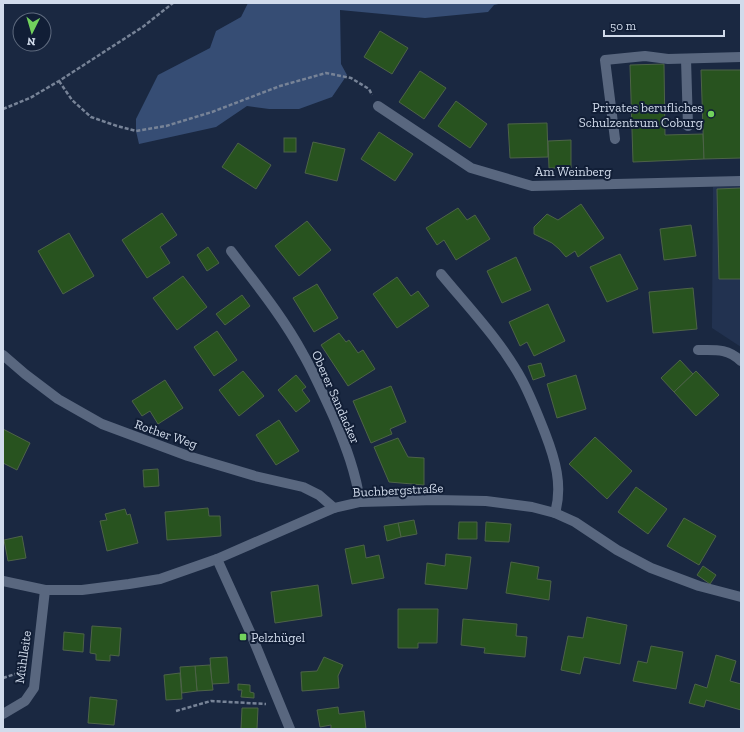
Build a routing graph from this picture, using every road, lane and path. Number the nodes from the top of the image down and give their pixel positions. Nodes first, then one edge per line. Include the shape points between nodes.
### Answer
1 (173, 3) edge
2 (741, 57) edge
3 (686, 58) junction
4 (59, 81) junction
5 (378, 106) joint
6 (3, 109) edge
7 (688, 126) dead end
8 (615, 139) dead end
9 (741, 181) edge
10 (231, 251) dead end
11 (441, 274) dead end
12 (698, 350) dead end
13 (3, 355) edge
14 (741, 361) edge
15 (360, 502) junction
16 (334, 508) junction
17 (555, 513) junction
18 (217, 559) junction
19 (3, 581) edge
20 (45, 590) junction
21 (741, 598) edge
22 (36, 667) junction
23 (3, 678) edge
24 (280, 704) junction
25 (176, 711) dead end
26 (3, 714) edge
27 (290, 729) edge

1 - 4 path via 144,26
2 - 3 street
3 - 7 street
3 - 8 street via 645,56 605,60
4 - 5 path via 72,100 92,117 136,131 166,126 212,112 280,86 326,73 351,78 370,89
4 - 6 path via 30,98
5 - 9 street, Am Weinberg via 471,168 532,186
10 - 15 street, Oberer Sandacker via 279,316 323,391 345,444 357,482
11 - 17 street via 504,352 538,414 557,470 559,501
12 - 14 street via 721,350 735,355
13 - 16 street, Rother Weg via 58,399 102,424 188,456 254,476 303,487 319,495
15 - 16 street, Buchbergstraße
15 - 17 street, Buchbergstraße via 486,501
16 - 18 street, Buchbergstraße
17 - 21 street, Buchbergstraße via 575,522 617,550 652,568 699,586
18 - 20 street, Buchbergstraße via 160,579 82,590
18 - 24 street via 252,634
19 - 20 street, Buchbergstraße
20 - 22 street, Mühlleite
22 - 23 path
22 - 26 street, Mühlleite via 34,688 25,701
24 - 25 path via 211,701
24 - 27 street

